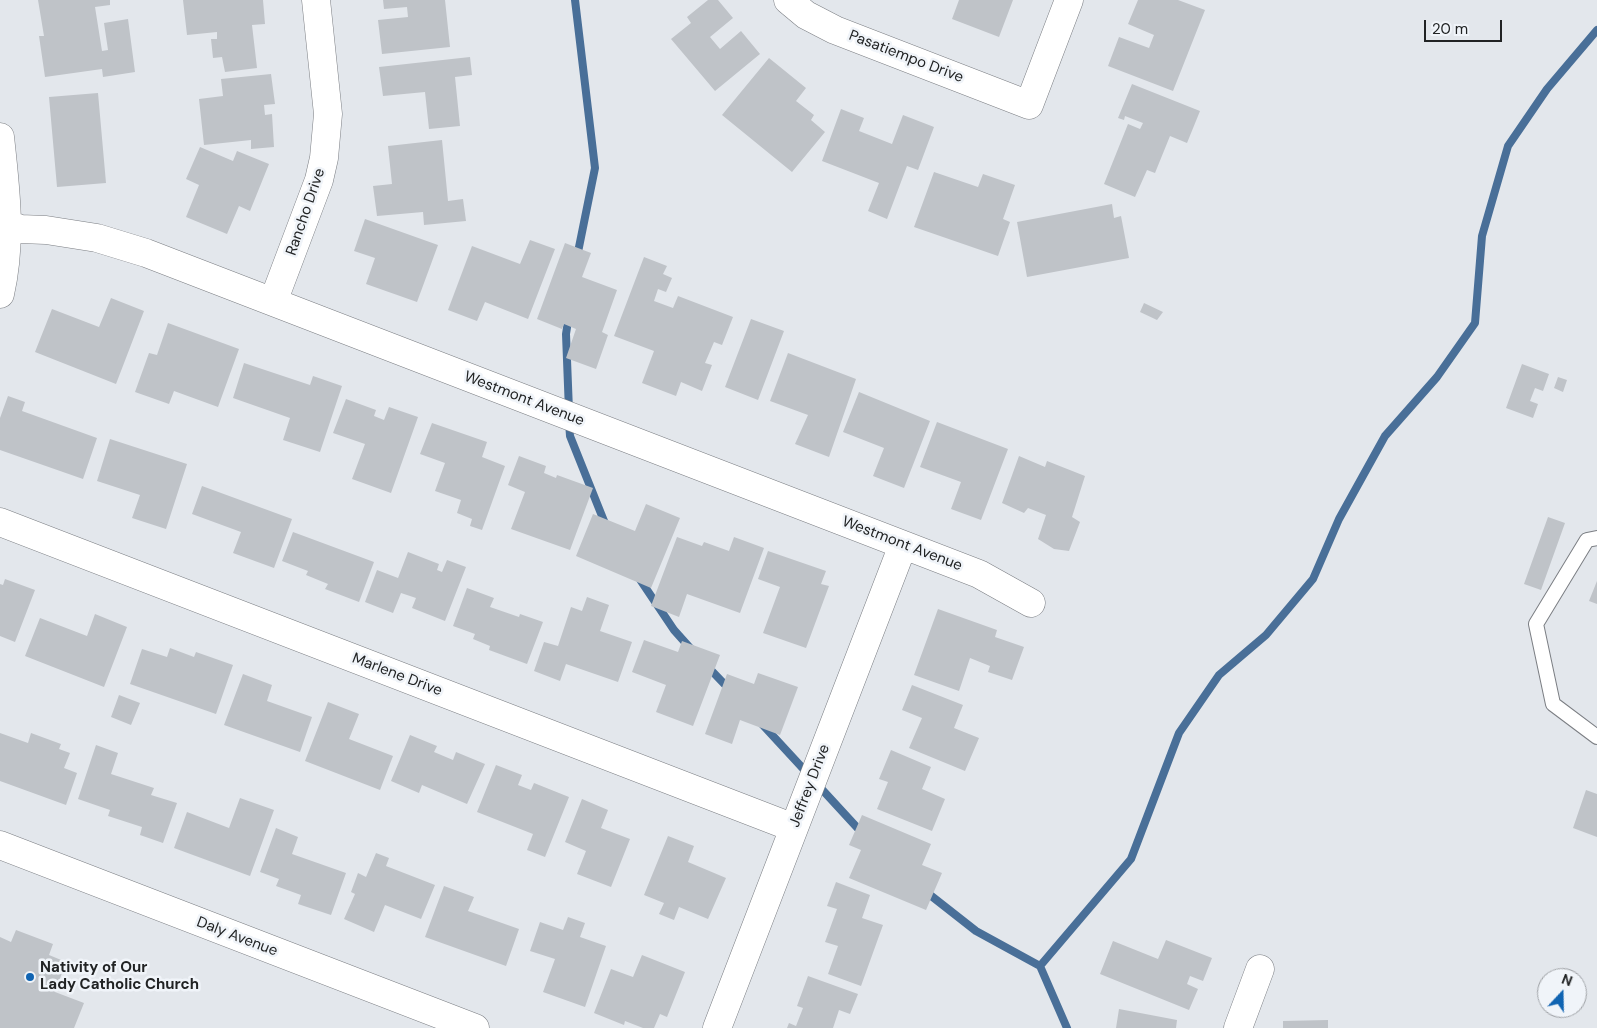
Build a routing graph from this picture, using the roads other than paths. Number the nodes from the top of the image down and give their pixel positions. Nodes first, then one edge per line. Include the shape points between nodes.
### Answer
1 (316, 0) edge
2 (788, 0) edge
3 (1069, 0) edge
4 (0, 137) edge
5 (8, 224) junction
6 (0, 294) edge
7 (273, 302) junction
8 (0, 522) edge
9 (1597, 538) edge
10 (903, 545) junction
11 (1031, 603) dead end
12 (1597, 737) edge
13 (794, 828) junction
14 (0, 845) edge
15 (1260, 970) dead end
16 (476, 1028) edge
17 (717, 1028) edge
18 (1238, 1028) edge

1 - 7 street, Rancho Drive via 328,114 324,158 319,180
2 - 3 street, Pasatiempo Drive via 806,15 835,30 1029,105
4 - 5 street
5 - 6 street
5 - 7 street, Westmont Avenue via 20,229 97,238 146,253
7 - 10 street, Westmont Avenue
8 - 13 street, Marlene Drive
9 - 12 lane via 1587,540 1536,624 1553,704
10 - 11 street, Westmont Avenue via 979,574
10 - 13 street, Jeffrey Drive
13 - 17 street, Jeffrey Drive
14 - 16 street, Daly Avenue
15 - 18 street

